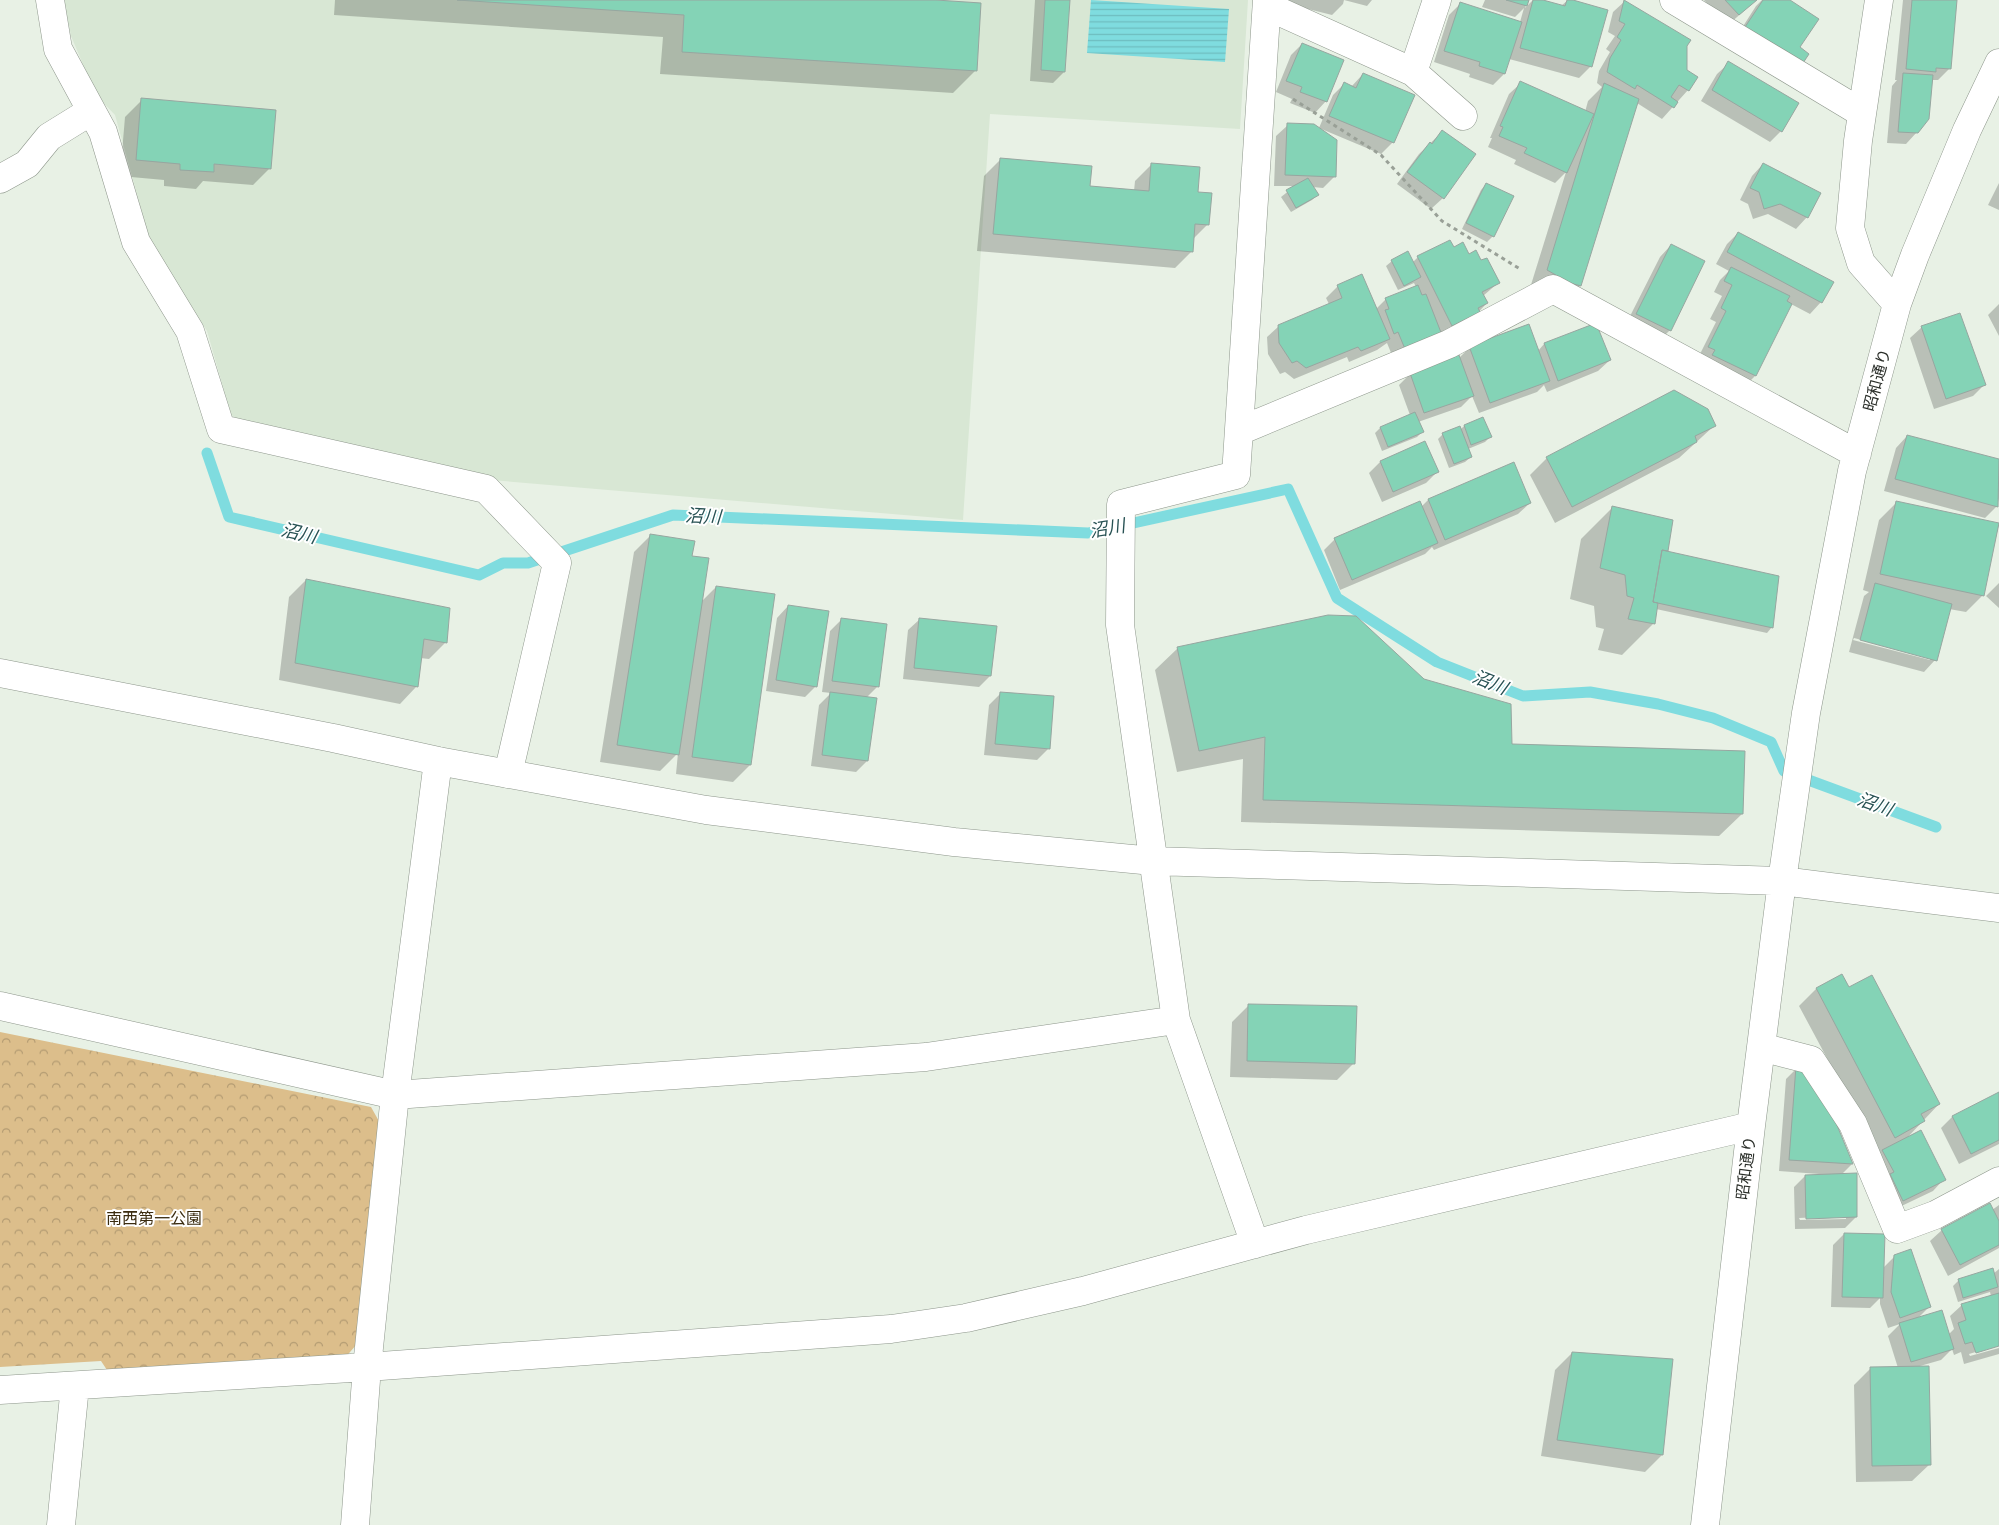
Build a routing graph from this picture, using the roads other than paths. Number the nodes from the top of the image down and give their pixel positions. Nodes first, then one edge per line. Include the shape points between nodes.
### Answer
1 (50, 0) edge
2 (1438, 0) edge
3 (1674, 0) edge
4 (1879, 0) edge
5 (1267, 3) edge
6 (1999, 63) edge
7 (1413, 72) junction
8 (91, 111) junction
9 (1862, 113) junction
10 (1463, 116) dead end
11 (0, 179) edge
12 (1897, 304) junction
13 (1239, 431) junction
14 (1857, 454) junction
15 (0, 672) edge
16 (438, 761) junction
17 (508, 774) junction
18 (1153, 861) junction
19 (1782, 881) junction
20 (1999, 908) edge
21 (0, 1006) edge
22 (1176, 1020) junction
23 (1761, 1048) junction
24 (396, 1095) junction
25 (1751, 1126) junction
26 (1999, 1181) edge
27 (1255, 1244) junction
28 (367, 1367) junction
29 (75, 1386) junction
30 (0, 1390) edge
31 (61, 1525) edge
32 (355, 1525) edge
33 (1705, 1525) edge

1 - 8 street via 58,49
2 - 7 street
3 - 9 street
4 - 9 street
5 - 7 street
5 - 13 street
6 - 12 street, 昭和通り via 1915,255
7 - 10 street
8 - 11 street via 49,137 27,164
8 - 17 street via 103,132 136,242 190,331 221,429 486,489 558,563
9 - 12 street via 1850,228 1861,263
12 - 14 street, 昭和通り
13 - 14 street via 1449,344 1553,290
13 - 18 street via 1236,475 1121,504 1120,625
14 - 19 street, 昭和通り via 1806,713
15 - 16 street
16 - 17 street
16 - 24 street
17 - 18 street via 706,810 954,842
18 - 19 street
18 - 22 street
19 - 20 street
19 - 23 street, 昭和通り
21 - 24 street
22 - 24 street via 926,1057
22 - 27 street
23 - 25 street, 昭和通り
23 - 26 street via 1811,1060 1853,1124 1897,1229 1935,1215
24 - 28 street
25 - 27 street
25 - 33 street, 昭和通り
27 - 28 street via 1083,1291 966,1318 892,1329
28 - 29 street
28 - 32 street
29 - 30 street
29 - 31 street

